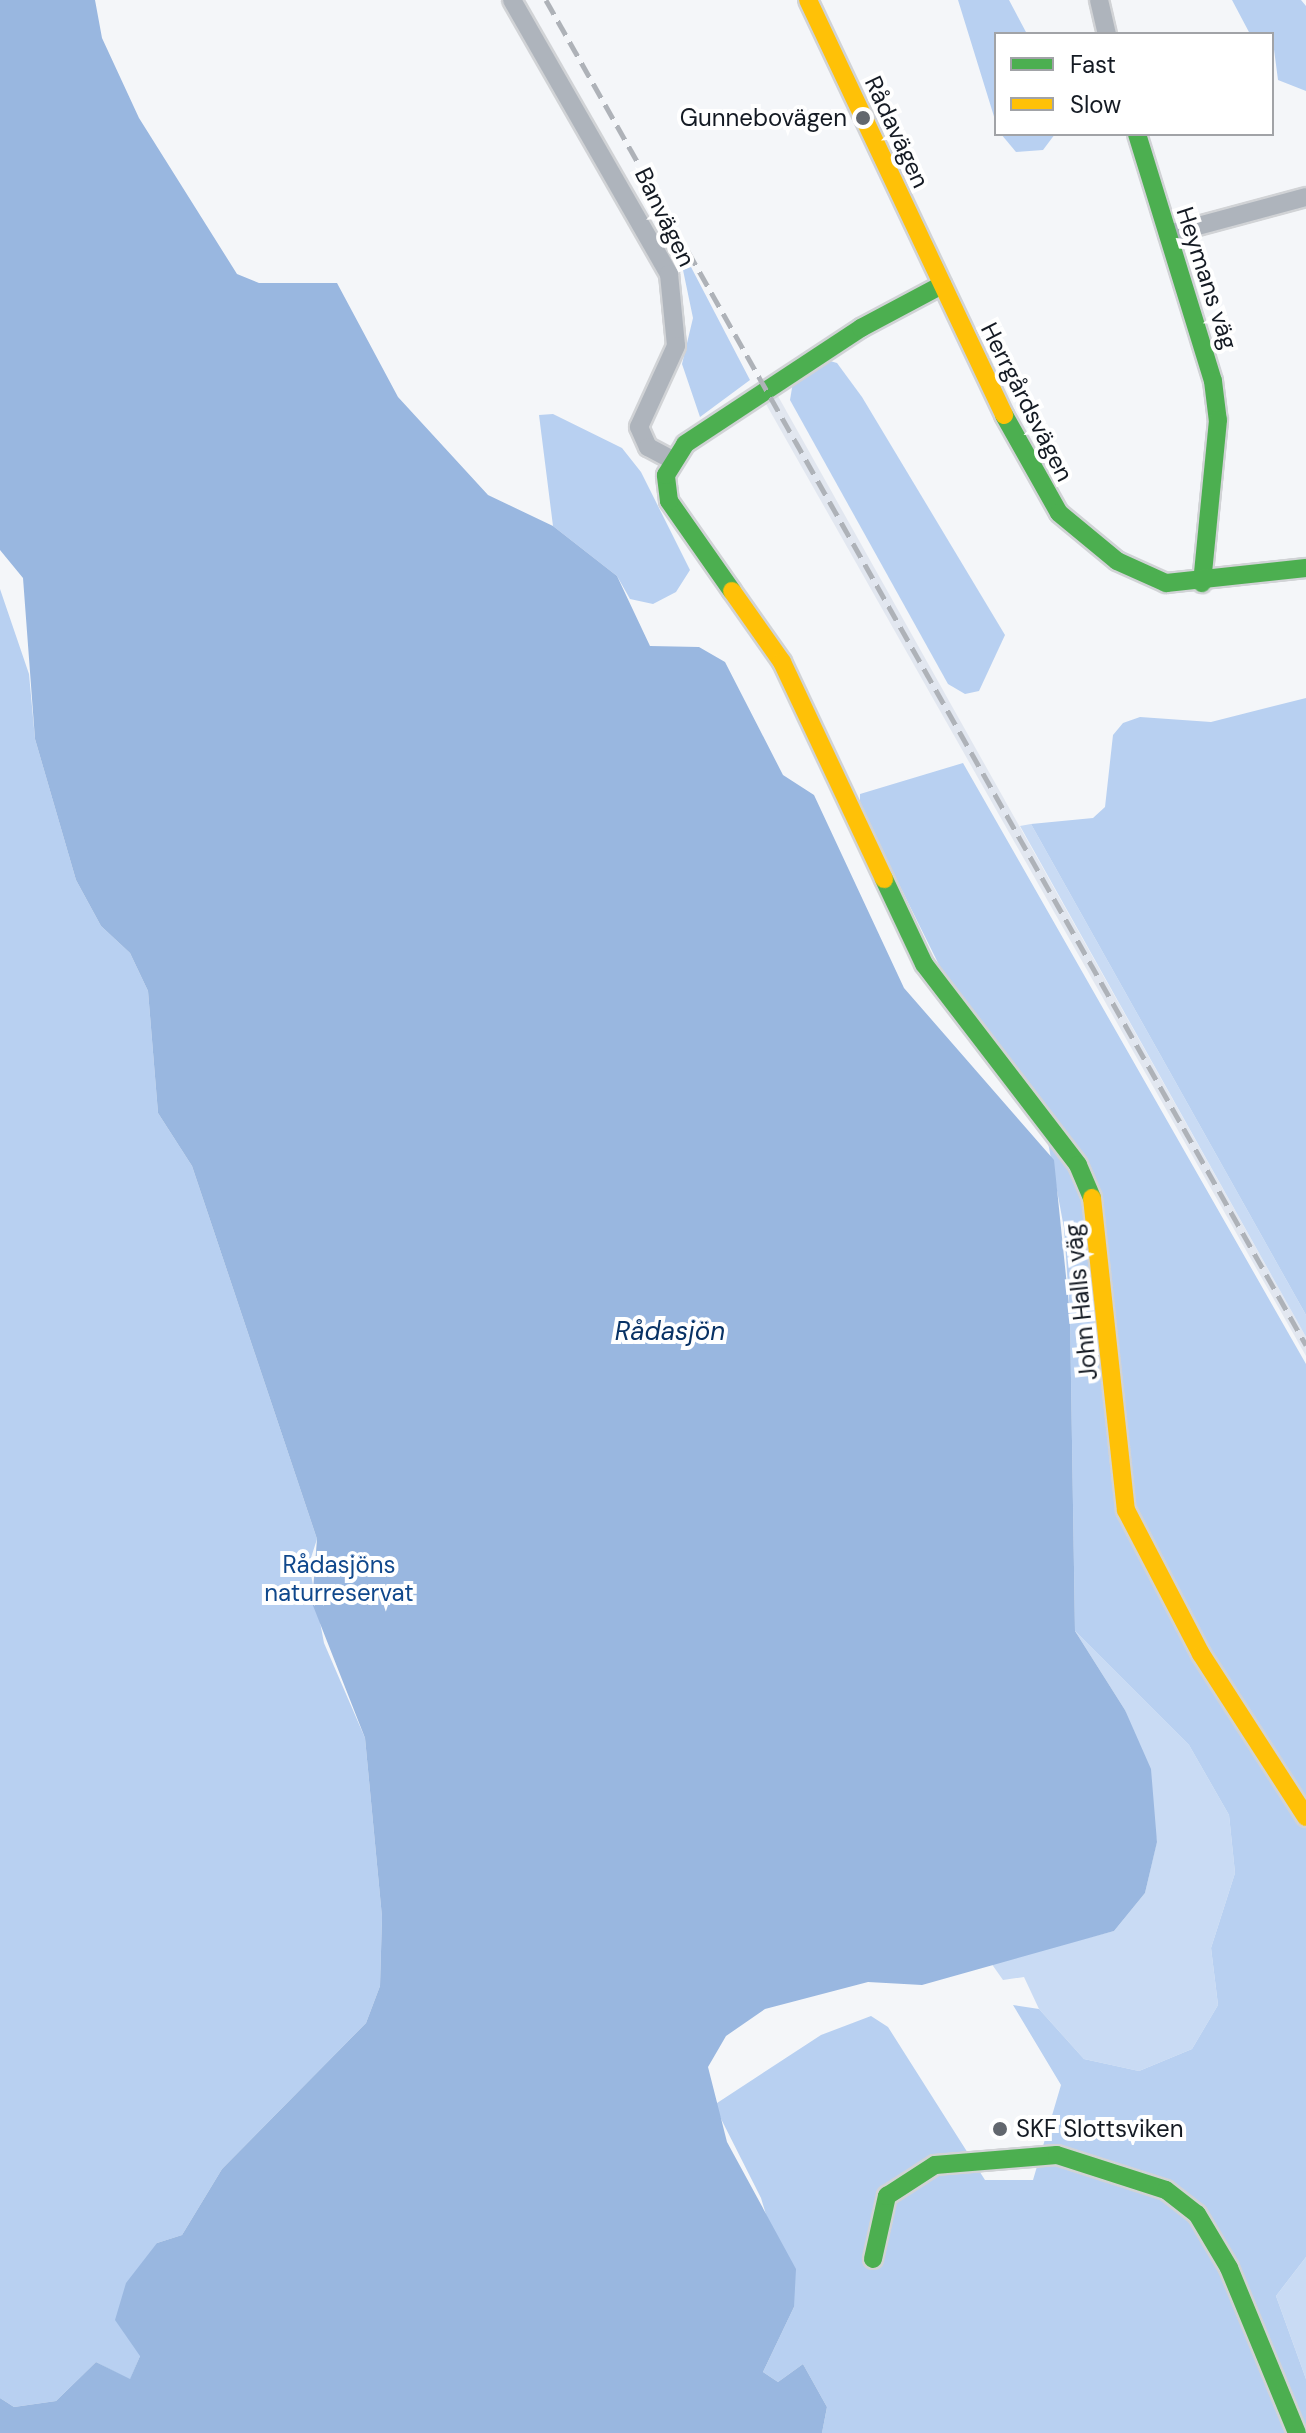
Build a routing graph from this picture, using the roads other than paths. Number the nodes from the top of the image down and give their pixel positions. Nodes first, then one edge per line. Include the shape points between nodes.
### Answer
1 (512, 0) edge
2 (808, 0) edge
3 (1099, 0) edge
4 (1107, 32) edge
5 (1138, 136) edge
6 (1306, 197) edge
7 (1168, 234) junction
8 (942, 285) junction
9 (671, 459) junction
10 (1306, 568) edge
11 (1202, 583) junction
12 (1306, 1817) edge
13 (873, 2259) dead end
14 (1297, 2433) edge

1 - 9 street, Banvägen via 669,274 676,346 639,427 648,447
2 - 8 street, Rådavägen
3 - 4 street
5 - 7 street, Heymans väg
6 - 7 street
7 - 11 street, Heymans väg via 1205,342 1218,420
8 - 9 street via 810,360
8 - 11 street, Herrgårdsvägen via 1027,464 1059,513 1141,573
9 - 12 street, John Halls väg via 666,475 673,510 782,662 846,808 954,1011 1048,1123 1089,1187 1104,1265 1126,1510 1194,1642
10 - 11 street, Herrgårdsvägen
13 - 14 street via 887,2196 935,2165 985,2166 1057,2155 1166,2190 1197,2214 1229,2268

